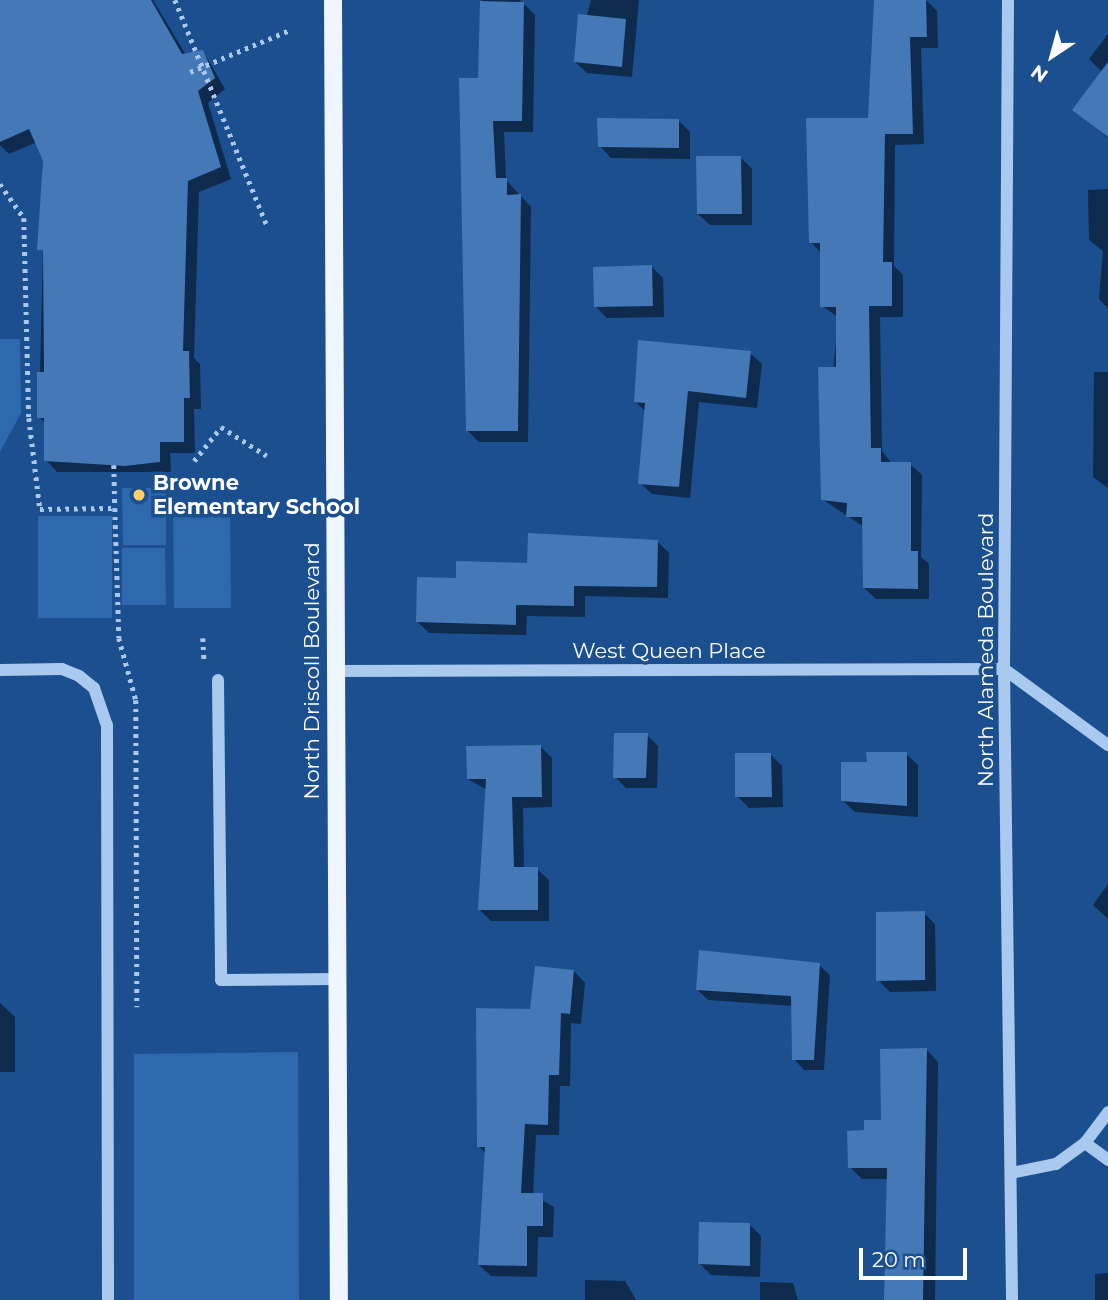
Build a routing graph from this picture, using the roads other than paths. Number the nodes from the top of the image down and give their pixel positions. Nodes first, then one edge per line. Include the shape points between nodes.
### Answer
1 (333, 0) edge
2 (1008, 0) edge
3 (1004, 669) junction
4 (0, 670) edge
5 (335, 671) junction
6 (218, 680) dead end
7 (1108, 745) edge
8 (338, 979) junction
9 (1108, 1112) edge
10 (1085, 1143) junction
11 (1108, 1160) edge
12 (1011, 1173) junction
13 (107, 1300) edge
14 (339, 1300) edge
15 (1012, 1300) edge

1 - 5 main road, North Driscoll Boulevard
2 - 3 street, North Alameda Boulevard
3 - 5 street, West Queen Place
3 - 7 street
3 - 12 street, North Alameda Boulevard
4 - 13 street via 62,669 94,688 107,725
5 - 8 main road, North Driscoll Boulevard
6 - 8 street via 220,980
8 - 14 main road, North Driscoll Boulevard
9 - 10 street
10 - 11 street
10 - 12 street via 1056,1164
12 - 15 street, North Alameda Boulevard

